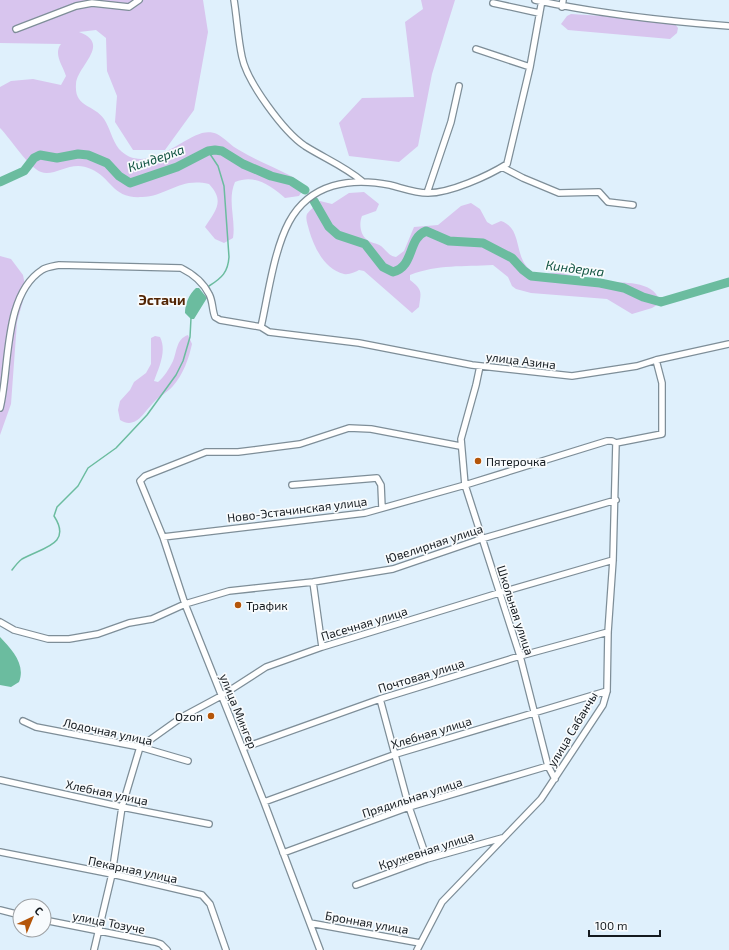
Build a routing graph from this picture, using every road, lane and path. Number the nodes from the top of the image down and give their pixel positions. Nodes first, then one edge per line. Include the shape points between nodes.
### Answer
1 (139, 0) edge
2 (234, 0) edge
3 (535, 0) edge
4 (563, 0) edge
5 (542, 1) edge
6 (493, 3) dead end
7 (562, 7) junction
8 (540, 13) junction
9 (729, 26) edge
10 (16, 29) dead end
11 (476, 49) dead end
12 (530, 67) junction
13 (459, 86) dead end
14 (502, 167) junction
15 (362, 181) junction
16 (427, 193) junction
17 (633, 205) dead end
18 (261, 327) junction
19 (729, 344) edge
20 (656, 360) junction
21 (480, 366) junction
22 (0, 408) edge
23 (616, 443) junction
24 (460, 446) junction
25 (292, 485) dead end
26 (465, 485) junction
27 (616, 500) junction
28 (382, 508) junction
29 (163, 537) junction
30 (481, 539) junction
31 (613, 560) junction
32 (313, 582) junction
33 (499, 593) junction
34 (185, 604) junction
35 (0, 622) edge
36 (608, 632) junction
37 (322, 647) junction
38 (520, 656) junction
39 (608, 691) junction
40 (221, 696) junction
41 (380, 699) junction
42 (534, 713) junction
43 (23, 722) dead end
44 (140, 747) junction
45 (243, 748) junction
46 (396, 754) junction
47 (188, 761) dead end
48 (548, 766) junction
49 (555, 779) junction
50 (0, 780) edge
51 (264, 802) junction
52 (122, 808) junction
53 (409, 808) junction
54 (209, 824) dead end
55 (502, 838) junction
56 (0, 852) edge
57 (284, 853) junction
58 (427, 859) junction
59 (112, 874) junction
60 (356, 885) dead end
61 (0, 910) edge
62 (12, 913) edge
63 (52, 922) edge
64 (310, 923) junction
65 (98, 931) junction
66 (420, 944) junction
67 (94, 950) edge
68 (167, 950) edge
69 (226, 950) edge
70 (320, 950) edge
71 (417, 950) edge

1 - 10 street via 128,7 92,4 76,6
2 - 15 street via 242,59 255,87 294,138 341,165
3 - 5 street
4 - 7 street
5 - 7 street
5 - 8 street
6 - 8 street
7 - 9 street via 666,21
8 - 12 street
11 - 12 street
12 - 14 street via 509,159
13 - 16 street via 451,122
14 - 16 street via 456,188
14 - 17 street via 558,193 599,192 608,202
15 - 16 street
15 - 18 street via 346,182 322,190 306,202 290,221 281,241
18 - 21 street, улица Азина via 269,332 359,343
18 - 22 street, улица Азина via 220,320 215,316 210,295 190,272 181,268 59,265 42,270 28,284 18,301
19 - 20 street, улица Азина
20 - 21 street, улица Азина via 606,372 572,376
20 - 23 street via 662,383 662,434
21 - 24 street, Школьная улица
23 - 26 street, Ново-Эстачинская улица via 607,441
23 - 27 street, улица Сабанчы
24 - 26 street, Школьная улица
24 - 29 street, улица Мингер via 365,428 349,428 300,444 238,452 206,452 145,476 141,480 140,484
25 - 28 street via 378,478 381,485
26 - 28 street, Ново-Эстачинская улица
26 - 30 street, Школьная улица
27 - 30 street, Ювелирная улица
27 - 31 street, улица Сабанчы
28 - 29 street, Ново-Эстачинская улица via 365,513
29 - 34 street, улица Мингер
30 - 32 street, Ювелирная улица via 394,569
30 - 33 street, Школьная улица
31 - 33 street, Пасечная улица
31 - 36 street, улица Сабанчы
32 - 34 street, Ювелирная улица via 229,591
32 - 37 street
33 - 37 street, Пасечная улица
33 - 38 street, Школьная улица
34 - 35 street, Ювелирная улица via 152,619 69,639 36,637
34 - 40 street, улица Мингер
36 - 38 street, Почтовая улица
36 - 39 street, улица Сабанчы
37 - 40 street, Пасечная улица via 266,667
38 - 41 street, Почтовая улица
38 - 42 street, Школьная улица
39 - 42 street, Хлебная улица
39 - 49 street, улица Сабанчы via 603,705
40 - 44 street, Пасечная улица via 182,717
40 - 45 street, улица Мингер
41 - 45 street, Почтовая улица
41 - 46 street
42 - 46 street, Хлебная улица
42 - 48 street, Школьная улица
43 - 44 street, Лодочная улица via 36,727
44 - 47 street, Лодочная улица
44 - 52 street
45 - 51 street, улица Мингер
46 - 51 street, Хлебная улица
46 - 53 street
48 - 49 street, Школьная улица
48 - 53 street, Прядильная улица
49 - 55 street, улица Сабанчы via 541,799
50 - 52 street, Хлебная улица
51 - 57 street, улица Мингер
52 - 54 street, Хлебная улица
52 - 59 street
53 - 57 street, Прядильная улица
53 - 58 street
55 - 58 street, Кружевная улица
55 - 66 street, улица Сабанчы via 442,902
56 - 59 street, Пекарная улица
57 - 64 street, улица Мингер
58 - 60 street, Кружевная улица
59 - 65 street
59 - 69 street, Пекарная улица via 205,896
61 - 62 street
63 - 65 street, улица Тозуче
64 - 66 street, Бронная улица
64 - 70 street, улица Мингер
65 - 67 street
65 - 68 street, улица Тозуче via 155,942
66 - 71 street, улица Сабанчы

